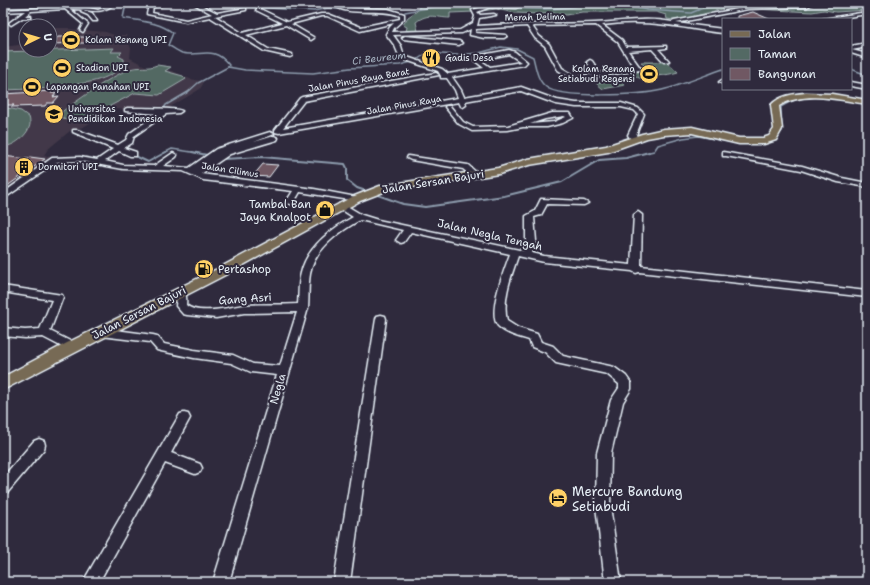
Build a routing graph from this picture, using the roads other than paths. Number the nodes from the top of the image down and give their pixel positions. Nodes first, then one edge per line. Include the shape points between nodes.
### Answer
1 (34, 3) edge
2 (85, 3) edge
3 (113, 3) edge
4 (176, 3) edge
5 (194, 3) edge
6 (294, 3) edge
7 (377, 3) edge
8 (405, 3) edge
9 (410, 3) edge
10 (506, 3) edge
11 (809, 3) edge
12 (324, 4) junction
13 (337, 5) edge
14 (76, 6) edge
15 (66, 8) junction
16 (29, 9) junction
17 (244, 9) dead end
18 (258, 9) dead end
19 (3, 11) edge
20 (867, 13) edge
21 (217, 15) junction
22 (494, 15) dead end
23 (211, 16) junction
24 (478, 16) junction
25 (21, 17) junction
26 (29, 17) dead end
27 (832, 18) edge
28 (402, 19) junction
29 (95, 20) dead end
30 (286, 23) junction
31 (668, 23) junction
32 (11, 24) dead end
33 (458, 24) dead end
34 (528, 24) junction
35 (597, 24) junction
36 (473, 25) junction
37 (83, 30) dead end
38 (722, 31) edge
39 (433, 32) dead end
40 (240, 35) junction
41 (389, 35) junction
42 (504, 36) dead end
43 (311, 38) dead end
44 (428, 40) junction
45 (459, 43) dead end
46 (867, 44) edge
47 (654, 48) junction
48 (664, 48) dead end
49 (626, 49) junction
50 (852, 50) edge
51 (852, 50) edge
52 (290, 55) dead end
53 (867, 56) edge
54 (666, 60) dead end
55 (590, 62) dead end
56 (490, 70) junction
57 (436, 75) dead end
58 (596, 75) junction
59 (445, 76) junction
60 (852, 84) edge
61 (867, 87) edge
62 (867, 102) edge
63 (459, 103) junction
64 (442, 107) junction
65 (127, 110) dead end
66 (179, 111) dead end
67 (164, 112) junction
68 (523, 125) junction
69 (76, 131) dead end
70 (276, 134) junction
71 (635, 139) junction
72 (118, 148) junction
73 (133, 154) dead end
74 (726, 154) dead end
75 (173, 155) dead end
76 (412, 158) dead end
77 (99, 162) junction
78 (157, 167) junction
79 (475, 175) junction
80 (867, 185) edge
81 (298, 189) junction
82 (3, 197) edge
83 (356, 199) junction
84 (290, 202) dead end
85 (584, 203) dead end
86 (342, 206) junction
87 (638, 215) dead end
88 (360, 217) junction
89 (408, 230) junction
90 (401, 240) dead end
91 (514, 252) junction
92 (527, 256) junction
93 (636, 270) junction
94 (3, 289) edge
95 (178, 293) junction
96 (867, 294) edge
97 (303, 308) junction
98 (382, 319) dead end
99 (3, 332) edge
100 (101, 332) junction
101 (44, 333) junction
102 (72, 347) junction
103 (283, 371) junction
104 (3, 384) edge
105 (184, 418) dead end
106 (39, 445) dead end
107 (162, 456) junction
108 (195, 468) dead end
109 (3, 487) edge
110 (92, 582) edge
111 (221, 582) edge
112 (342, 582) edge
113 (613, 582) edge

1 - 16 street
2 - 14 street
3 - 14 street via 98,11
4 - 23 street via 151,6 149,14 186,21
5 - 21 street
6 - 12 street
7 - 8 street
7 - 13 street
8 - 9 street
10 - 24 street via 514,7 486,7 474,11
11 - 31 street via 807,6 748,8
12 - 13 street
12 - 13 street via 331,7
13 - 28 street via 356,11 394,12 402,15
14 - 15 street
14 - 29 street
15 - 16 street
15 - 37 street via 86,24
16 - 19 street
16 - 25 street
17 - 21 street
18 - 30 street
20 - 27 street
21 - 23 street
22 - 24 street
23 - 40 street
24 - 36 street
25 - 26 street
25 - 32 street
28 - 30 street via 363,29 327,15
28 - 41 street via 392,27
30 - 40 street
30 - 43 street
31 - 35 street, Merah Delima via 638,21
31 - 38 street
33 - 36 street
34 - 35 street, Merah Delima
34 - 36 street, Merah Delima
34 - 58 street via 537,37 547,44 560,69 568,74
35 - 49 street via 620,41
36 - 41 street via 462,31
36 - 42 street via 473,35
39 - 44 street
40 - 52 street via 266,50
41 - 44 street
41 - 59 street, Jalan Pinus Raya Barat via 405,59 440,70
44 - 45 street
46 - 50 street
47 - 48 street
47 - 49 street
47 - 54 street
49 - 58 street via 638,69
51 - 53 street
55 - 58 street
56 - 56 street via 522,64 524,62 509,52 478,57 477,60
56 - 59 street
57 - 70 street, Jalan Pinus Raya Barat via 302,99
59 - 63 street, Jalan Pinus Raya Barat
60 - 61 street
62 - 71 main road, Jalan Sersan Bajuri via 822,97 787,98 775,105 778,129 773,138 764,141 739,141 692,130 664,132
63 - 64 street, Jalan Pinus Raya
63 - 64 street, Jalan Pinus Raya
63 - 71 street, Jalan Pinus Raya via 527,91 568,104 621,105 636,109 641,114 632,135
64 - 68 street via 472,129
64 - 70 street, Jalan Pinus Raya
65 - 67 street
66 - 67 street
67 - 72 street via 130,135 129,141
68 - 68 street via 528,121 561,113 568,114 570,118 538,126
69 - 72 street
70 - 70 street, Jalan Pinus Raya via 226,153 198,172 192,170 219,151
71 - 79 main road, Jalan Sersan Bajuri via 614,148 528,162
72 - 73 street
72 - 77 street
74 - 80 street via 802,168
75 - 78 street
76 - 79 street via 465,167
77 - 78 street, Jalan Cilimus via 124,167
77 - 82 street, Jalan Cilimus via 58,159
78 - 81 street, Jalan Cilimus via 184,169 203,178
79 - 83 main road, Jalan Sersan Bajuri via 371,193
81 - 83 street, Jalan Cilimus
81 - 84 street
83 - 86 main road, Jalan Sersan Bajuri
85 - 92 street via 544,201 538,213 530,216 531,241
86 - 88 street, Jalan Negla Tengah
86 - 95 main road, Jalan Sersan Bajuri
87 - 93 street
88 - 89 street, Jalan Negla Tengah
88 - 97 street, Negla via 331,234 315,254 307,270
89 - 90 street
89 - 91 street, Jalan Negla Tengah
91 - 92 street, Jalan Negla Tengah
91 - 113 street via 503,290 499,314 502,323 533,337 536,344 549,349 560,360 610,370 625,383 625,390 617,400 604,453 603,506
92 - 93 street, Jalan Negla Tengah
93 - 96 street, Jalan Negla Tengah
94 - 101 street via 58,297
95 - 97 street, Gang Asri via 182,295 181,306 193,312 216,314 244,310
95 - 100 main road, Jalan Sersan Bajuri
97 - 103 street, Negla
98 - 112 street
99 - 101 street
100 - 102 main road, Jalan Sersan Bajuri
100 - 103 street via 153,339 161,347 233,359 251,368
101 - 102 street
102 - 104 main road, Jalan Sersan Bajuri
103 - 111 street, Negla
105 - 107 street
106 - 109 street
107 - 108 street
107 - 110 street

